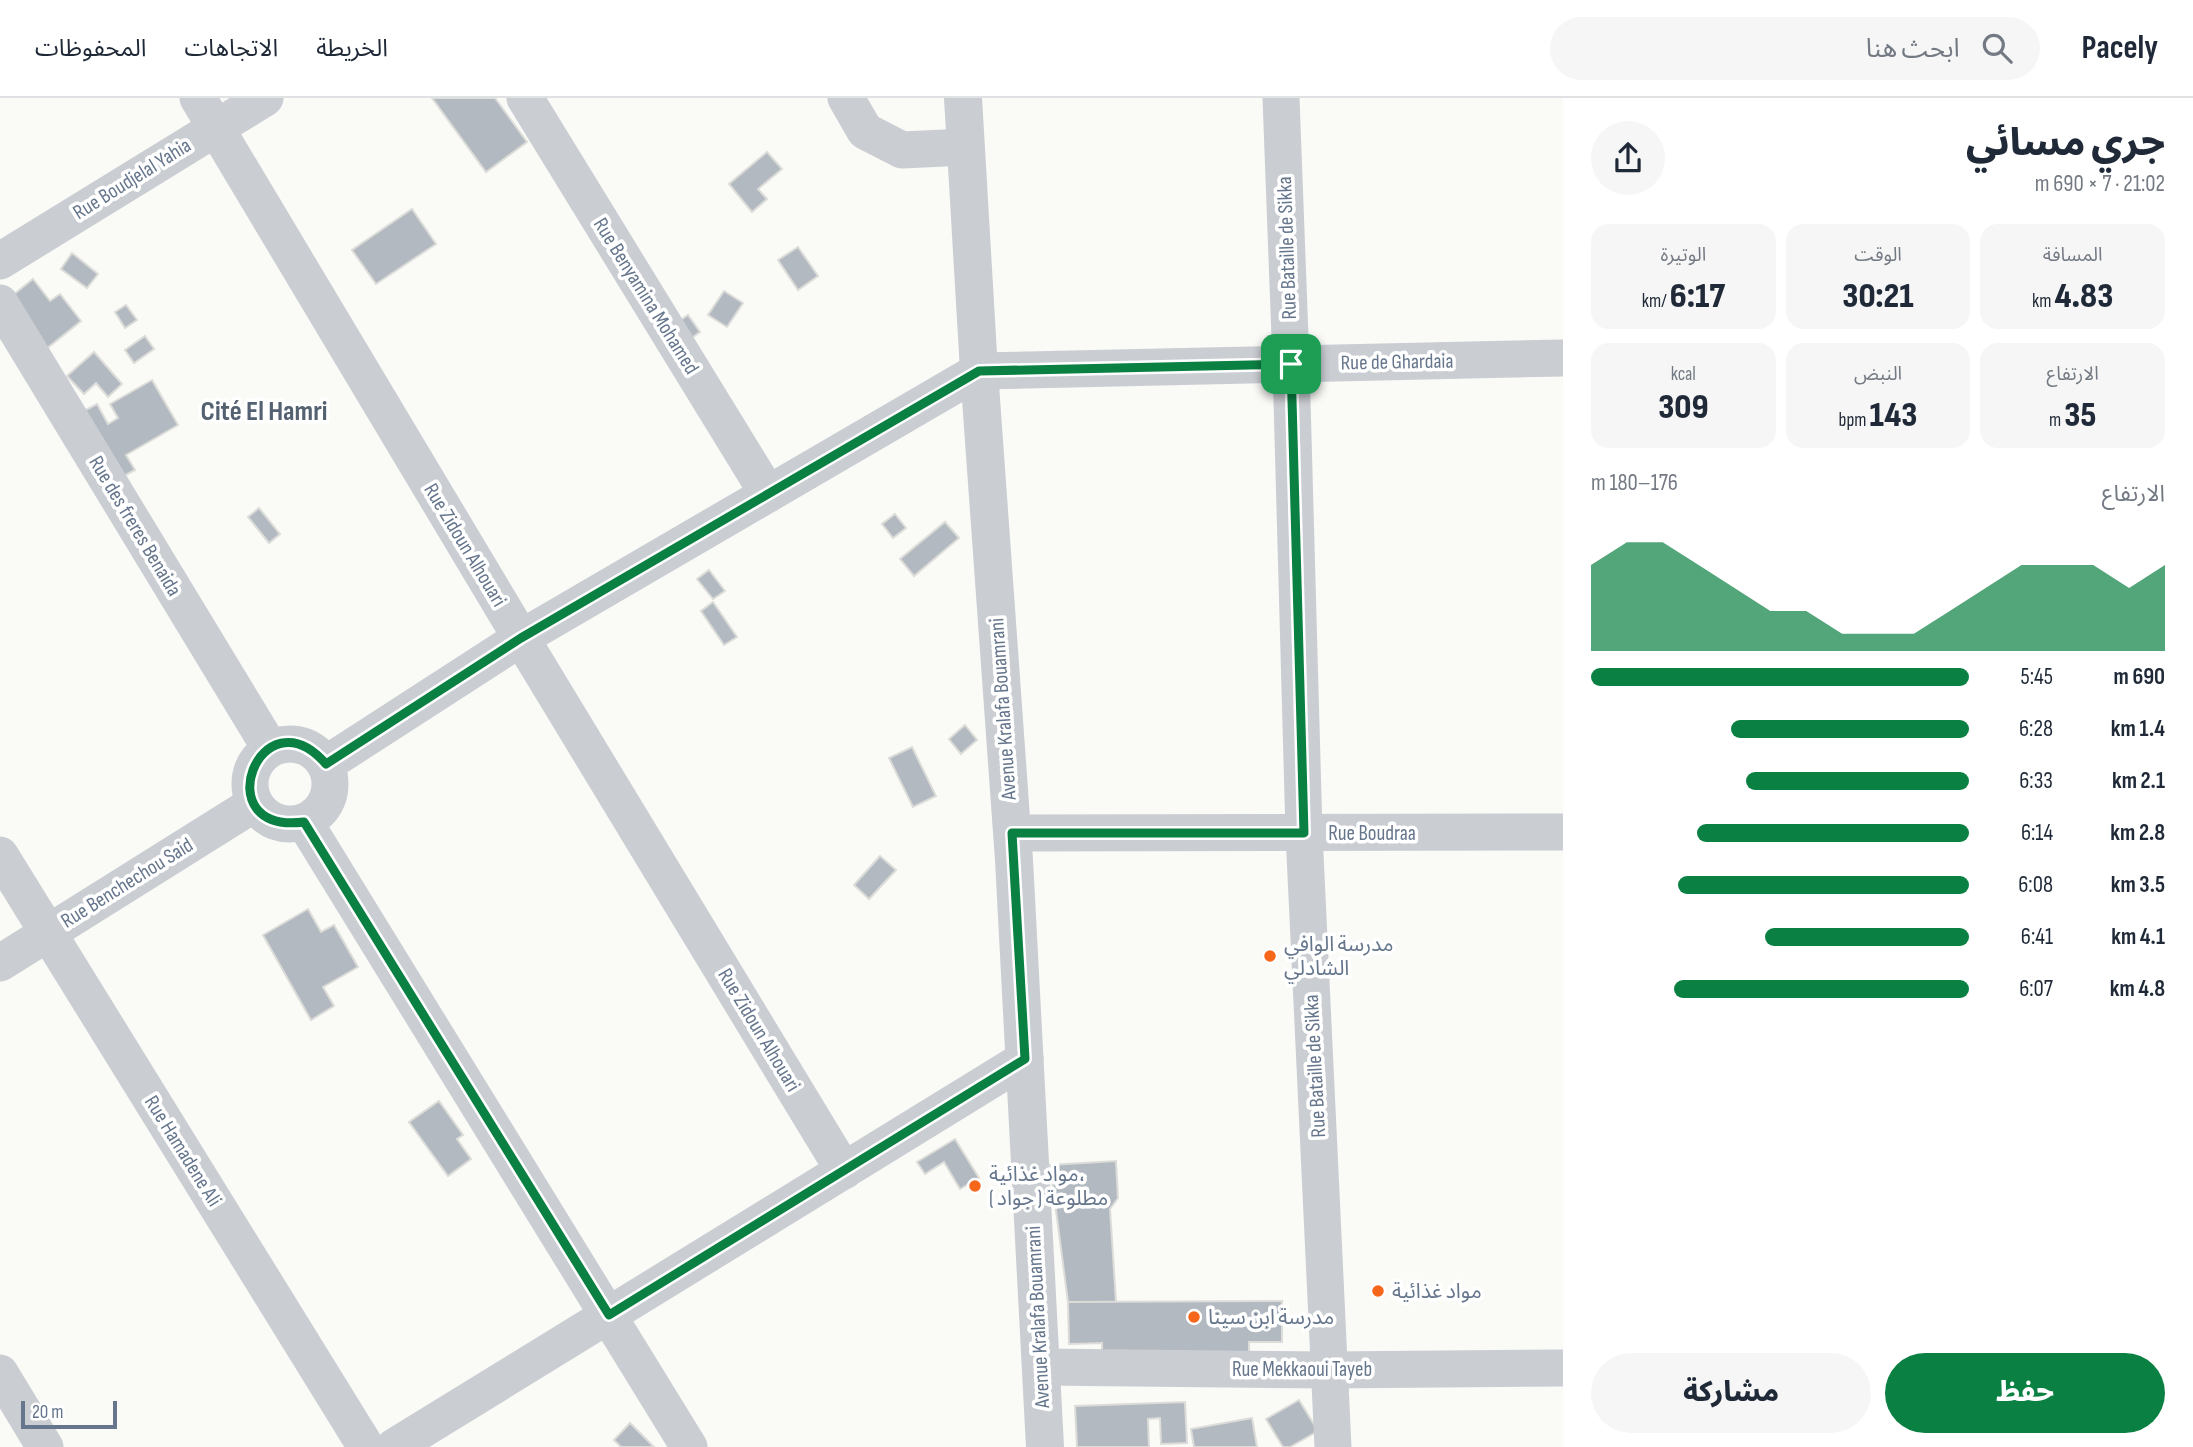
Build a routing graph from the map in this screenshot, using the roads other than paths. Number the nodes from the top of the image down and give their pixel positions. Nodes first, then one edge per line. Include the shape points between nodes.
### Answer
1 (265, 98) edge
2 (524, 98) edge
3 (846, 98) edge
4 (963, 98) edge
5 (1281, 98) edge
6 (207, 113) edge
7 (966, 146) junction
8 (0, 261) edge
9 (0, 303) edge
10 (1563, 358) edge
11 (1291, 364) junction
12 (979, 371) junction
13 (768, 494) junction
14 (521, 638) junction
15 (270, 748) junction
16 (326, 764) junction
17 (254, 804) junction
18 (304, 822) junction
19 (1563, 832) edge
20 (1012, 833) junction
21 (1304, 833) junction
22 (0, 855) edge
23 (47, 933) junction
24 (0, 962) edge
25 (1025, 1059) junction
26 (844, 1171) junction
27 (609, 1315) junction
28 (1041, 1367) junction
29 (1563, 1368) edge
30 (1329, 1370) junction
31 (0, 1373) edge
32 (46, 1447) edge
33 (366, 1447) edge
34 (394, 1447) edge
35 (690, 1447) edge
36 (1045, 1447) edge
37 (1333, 1447) edge

1 - 6 street, Rue Boudjelal Yahia
2 - 13 street, Rue Benyamina Mohamed
3 - 7 street via 865,131 902,150
4 - 7 street, Avenue Kralafa Bouamrani
5 - 11 street, Rue Bataille de Sikka
6 - 8 street, Rue Boudjelal Yahia
6 - 14 street, Rue Zidoun Alhouari
7 - 12 street, Avenue Kralafa Bouamrani
9 - 15 street, Rue des freres Benaida
10 - 11 street, Rue de Ghardaia
11 - 12 street, Rue de Ghardaia
11 - 21 street, Rue Bataille de Sikka
12 - 13 street
12 - 20 street, Avenue Kralafa Bouamrani
13 - 14 street
14 - 16 street
14 - 26 street, Rue Zidoun Alhouari
15 - 16 street via 302,745
15 - 17 street via 257,760 249,779
16 - 18 street via 330,795 320,812
17 - 18 street via 271,820 287,825
17 - 23 street, Rue Benchechou Said
18 - 27 street
19 - 21 street, Rue Boudraa
20 - 21 street, Rue Boudraa
20 - 25 street, Avenue Kralafa Bouamrani
21 - 30 street, Rue Bataille de Sikka
22 - 23 street, Rue Hamadene Ali
23 - 24 street, Rue Benchechou Said
23 - 33 street, Rue Hamadene Ali
25 - 26 street
25 - 28 street, Avenue Kralafa Bouamrani
26 - 27 street
27 - 34 street
27 - 35 street
28 - 30 street, Rue Mekkaoui Tayeb
28 - 36 street, Avenue Kralafa Bouamrani
29 - 30 street, Rue Mekkaoui Tayeb
30 - 37 street, Rue Bataille de Sikka
31 - 32 street

